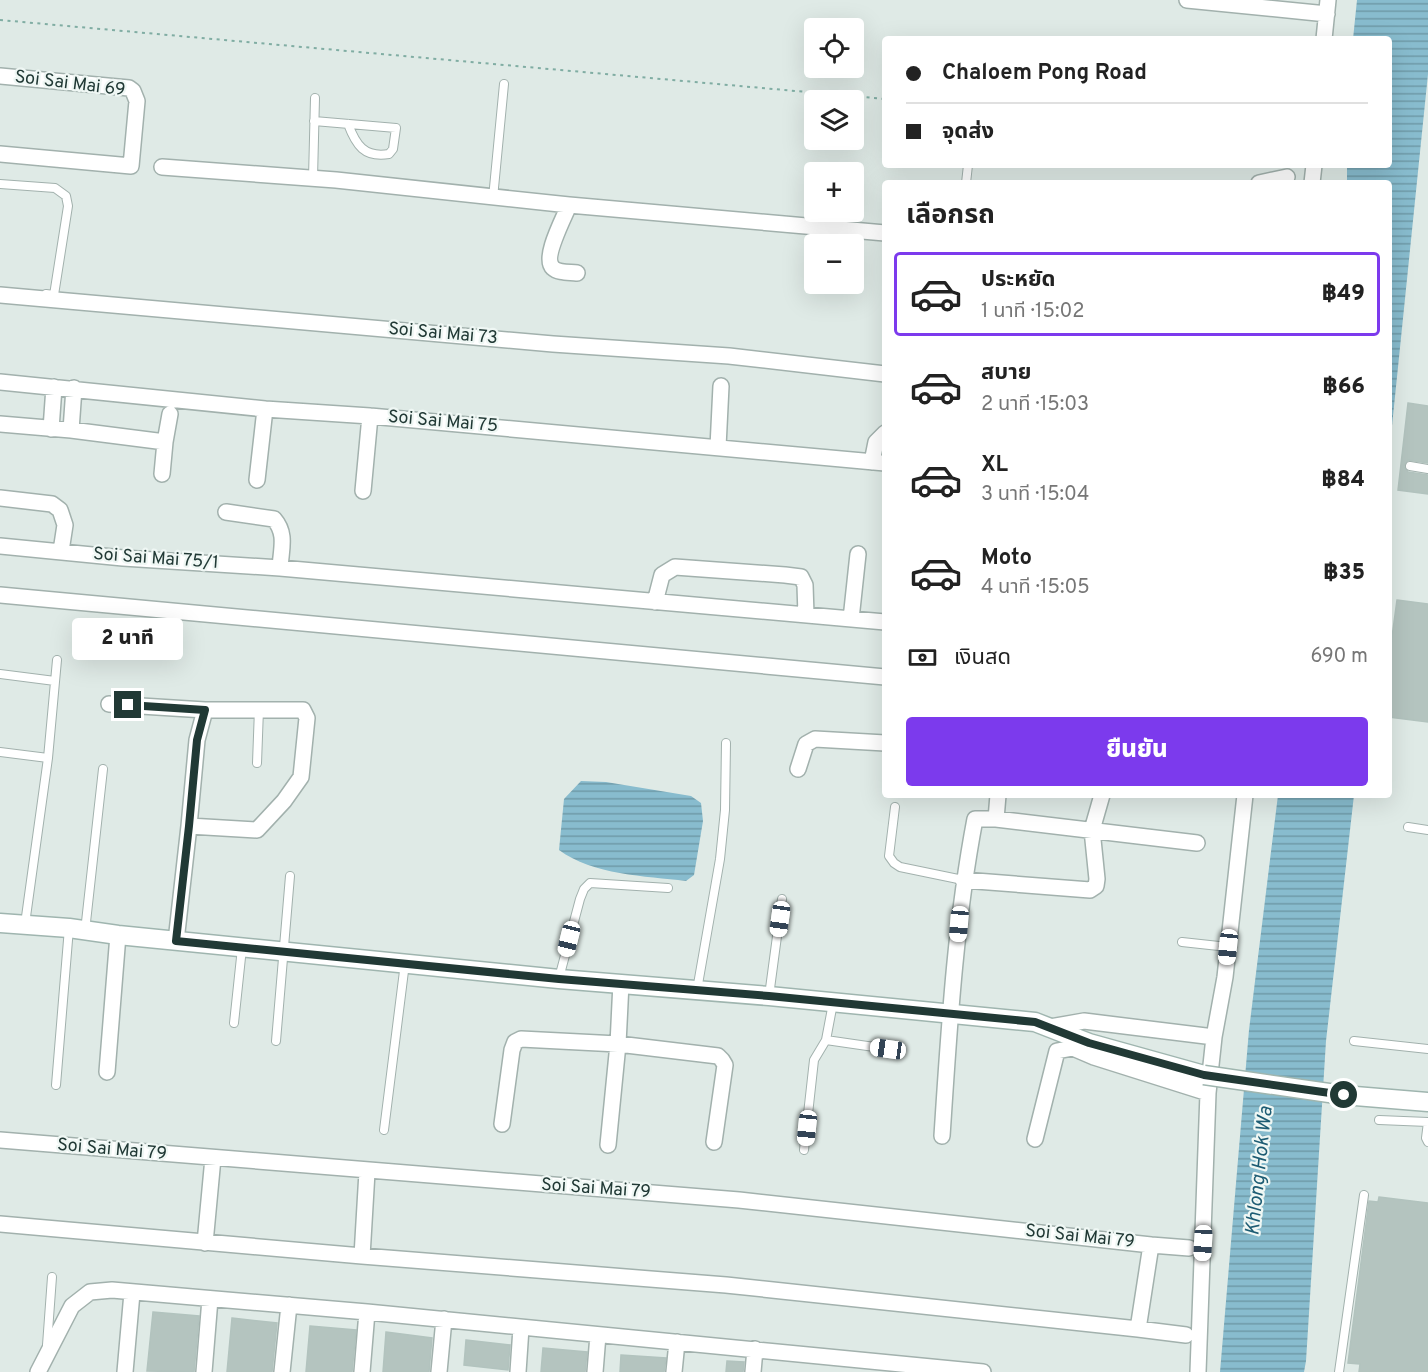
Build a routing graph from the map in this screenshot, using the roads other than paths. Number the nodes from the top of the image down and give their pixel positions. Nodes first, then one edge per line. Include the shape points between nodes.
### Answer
1 (1187, 0) edge
2 (1327, 7) edge
3 (1324, 36) edge
4 (0, 76) edge
5 (504, 84) dead end
6 (315, 98) dead end
7 (314, 121) junction
8 (348, 124) junction
9 (0, 154) edge
10 (162, 166) dead end
11 (1287, 177) dead end
12 (313, 178) junction
13 (1273, 180) edge
14 (0, 184) edge
15 (493, 198) junction
16 (569, 206) junction
17 (882, 232) edge
18 (577, 273) dead end
19 (0, 290) edge
20 (0, 295) edge
21 (52, 297) junction
22 (882, 374) edge
23 (0, 382) edge
24 (721, 386) dead end
25 (54, 387) junction
26 (74, 388) junction
27 (265, 409) junction
28 (170, 414) dead end
29 (370, 416) junction
30 (0, 424) edge
31 (51, 429) junction
32 (71, 430) junction
33 (882, 436) edge
34 (165, 442) junction
35 (718, 447) junction
36 (878, 463) edge
37 (1410, 466) dead end
38 (1428, 469) edge
39 (162, 474) dead end
40 (257, 480) dead end
41 (363, 491) dead end
42 (0, 498) edge
43 (226, 512) dead end
44 (0, 546) edge
45 (61, 551) junction
46 (858, 554) dead end
47 (280, 568) junction
48 (0, 595) edge
49 (655, 602) junction
50 (806, 615) junction
51 (851, 619) junction
52 (882, 622) edge
53 (57, 660) dead end
54 (0, 674) edge
55 (882, 677) edge
56 (55, 681) junction
57 (109, 704) dead end
58 (259, 709) junction
59 (205, 710) junction
60 (726, 743) dead end
61 (882, 743) edge
62 (0, 752) edge
63 (48, 758) junction
64 (257, 763) dead end
65 (103, 769) dead end
66 (798, 769) dead end
67 (998, 798) edge
68 (1101, 798) edge
69 (1245, 798) edge
70 (896, 807) dead end
71 (996, 819) junction
72 (189, 826) junction
73 (1408, 827) dead end
74 (1092, 830) junction
75 (1428, 830) edge
76 (1197, 843) dead end
77 (290, 876) dead end
78 (963, 880) junction
79 (668, 888) dead end
80 (782, 899) dead end
81 (0, 923) edge
82 (25, 925) junction
83 (77, 929) junction
84 (118, 935) junction
85 (176, 941) junction
86 (1182, 942) dead end
87 (242, 947) junction
88 (1228, 947) junction
89 (282, 951) junction
90 (405, 963) junction
91 (559, 979) junction
92 (621, 983) junction
93 (697, 990) junction
94 (769, 996) junction
95 (833, 1003) junction
96 (950, 1013) junction
97 (234, 1023) dead end
98 (1042, 1025) junction
99 (1214, 1036) junction
100 (826, 1040) junction
101 (276, 1041) dead end
102 (1354, 1041) dead end
103 (618, 1044) junction
104 (1073, 1048) junction
105 (888, 1049) dead end
106 (1428, 1049) edge
107 (107, 1072) dead end
108 (1206, 1084) junction
109 (56, 1085) dead end
110 (1428, 1102) edge
111 (1379, 1120) dead end
112 (1428, 1122) edge
113 (502, 1124) dead end
114 (384, 1130) dead end
115 (942, 1136) dead end
116 (1035, 1139) dead end
117 (0, 1140) edge
118 (714, 1142) dead end
119 (1428, 1142) edge
120 (608, 1145) dead end
121 (804, 1150) dead end
122 (213, 1158) junction
123 (367, 1172) junction
124 (1364, 1195) dead end
125 (0, 1224) edge
126 (205, 1243) junction
127 (1151, 1245) junction
128 (1189, 1248) dead end
129 (362, 1256) junction
130 (52, 1277) dead end
131 (132, 1293) junction
132 (210, 1299) junction
133 (289, 1305) junction
134 (367, 1312) junction
135 (444, 1319) junction
136 (521, 1328) junction
137 (1138, 1329) junction
138 (598, 1335) junction
139 (1186, 1335) dead end
140 (677, 1342) junction
141 (755, 1349) junction
142 (47, 1353) junction
143 (831, 1365) edge
144 (907, 1368) edge
145 (38, 1372) edge
146 (125, 1372) edge
147 (204, 1372) edge
148 (282, 1372) edge
149 (362, 1372) edge
150 (439, 1372) edge
151 (518, 1372) edge
152 (595, 1372) edge
153 (674, 1372) edge
154 (753, 1372) edge
155 (983, 1372) edge
156 (1198, 1372) edge
157 (1339, 1372) edge

1 - 2 street
2 - 3 street
4 - 9 street, Soi Sai Mai 69 via 129,88 137,101 133,164 129,166
5 - 15 lane
6 - 7 lane
7 - 8 lane
7 - 12 lane
8 - 8 lane via 355,142 365,151 379,156 393,149 396,128
10 - 12 street
11 - 13 street
12 - 15 street
14 - 21 lane via 55,188 66,196 68,206
15 - 16 street
16 - 17 street
16 - 18 street via 549,261 558,271
19 - 21 lane
20 - 21 street, Soi Sai Mai 73
21 - 22 street, Soi Sai Mai 73 via 553,344 729,356
23 - 25 street, Soi Sai Mai 75
24 - 35 street
25 - 26 street, Soi Sai Mai 75
25 - 31 street
26 - 27 street, Soi Sai Mai 75
26 - 32 street
27 - 29 street, Soi Sai Mai 75
27 - 40 street
28 - 34 street
29 - 35 street, Soi Sai Mai 75
29 - 41 street
30 - 31 street
31 - 32 street
32 - 34 street
33 - 36 street via 876,442
34 - 39 street
35 - 36 street, Soi Sai Mai 75
37 - 38 lane
42 - 45 street via 52,504 60,510 65,525
43 - 47 street via 274,519 283,536
44 - 45 street, Soi Sai Mai 75/1
45 - 47 street, Soi Sai Mai 75/1
46 - 51 street
47 - 49 street, Soi Sai Mai 75/1
48 - 55 street
49 - 50 street, Soi Sai Mai 75/1
49 - 50 street via 662,576 675,567 785,575 801,577 806,585
50 - 51 street, Soi Sai Mai 75/1
51 - 52 street, Soi Sai Mai 75/1
53 - 56 lane
54 - 56 lane
56 - 63 lane
57 - 59 street
58 - 59 street
58 - 64 lane
58 - 72 street via 303,710 307,718 301,777 257,830
59 - 72 street via 197,740
60 - 93 lane via 720,859
61 - 66 street via 815,739 806,744
62 - 63 lane
63 - 82 lane
65 - 83 lane
67 - 71 street
68 - 74 street
69 - 88 street
70 - 78 lane via 889,856 894,863
71 - 74 street
71 - 78 street via 975,819
72 - 85 street
73 - 75 lane
74 - 76 street
74 - 78 street via 1097,879 1090,890
77 - 89 lane
78 - 96 street
79 - 91 lane via 590,883 580,899
80 - 94 lane
81 - 82 main road
82 - 83 main road
83 - 84 main road
83 - 109 lane
84 - 85 main road
84 - 107 street
85 - 87 main road
86 - 88 lane
87 - 89 main road
87 - 97 lane
88 - 99 street
89 - 90 main road
89 - 101 lane
90 - 91 main road
90 - 114 lane
91 - 92 main road
92 - 93 main road
92 - 103 street
93 - 94 main road
94 - 95 main road
95 - 96 main road
95 - 100 lane
96 - 98 main road
96 - 115 street
98 - 99 street via 1084,1021
98 - 104 street via 1044,1035
98 - 108 main road
99 - 108 street
100 - 105 lane
100 - 121 lane via 814,1060
102 - 106 lane
103 - 113 street via 521,1039 515,1042
103 - 118 street via 718,1056 723,1060
103 - 120 street
104 - 108 street via 1094,1057
104 - 116 street via 1057,1051
108 - 110 main road, bridge
108 - 156 street
111 - 112 lane
112 - 119 lane
117 - 122 street, Soi Sai Mai 79
122 - 123 street, Soi Sai Mai 79
122 - 126 street
123 - 127 street, Soi Sai Mai 79 via 739,1200
123 - 129 street
124 - 157 lane
125 - 126 street
126 - 129 street
127 - 128 street
127 - 137 street, Soi Sai Mai 79
129 - 137 street via 726,1285
130 - 142 lane
131 - 132 street
131 - 142 street via 90,1292 72,1306
131 - 146 street
132 - 133 street
132 - 147 street
133 - 134 street
133 - 148 street
134 - 135 street
134 - 149 street
135 - 136 street
135 - 150 street
136 - 138 street
136 - 151 street
137 - 139 street
138 - 140 street
138 - 152 street
140 - 141 street
140 - 153 street
141 - 143 street
141 - 154 street
142 - 145 street
143 - 144 street
144 - 155 street

